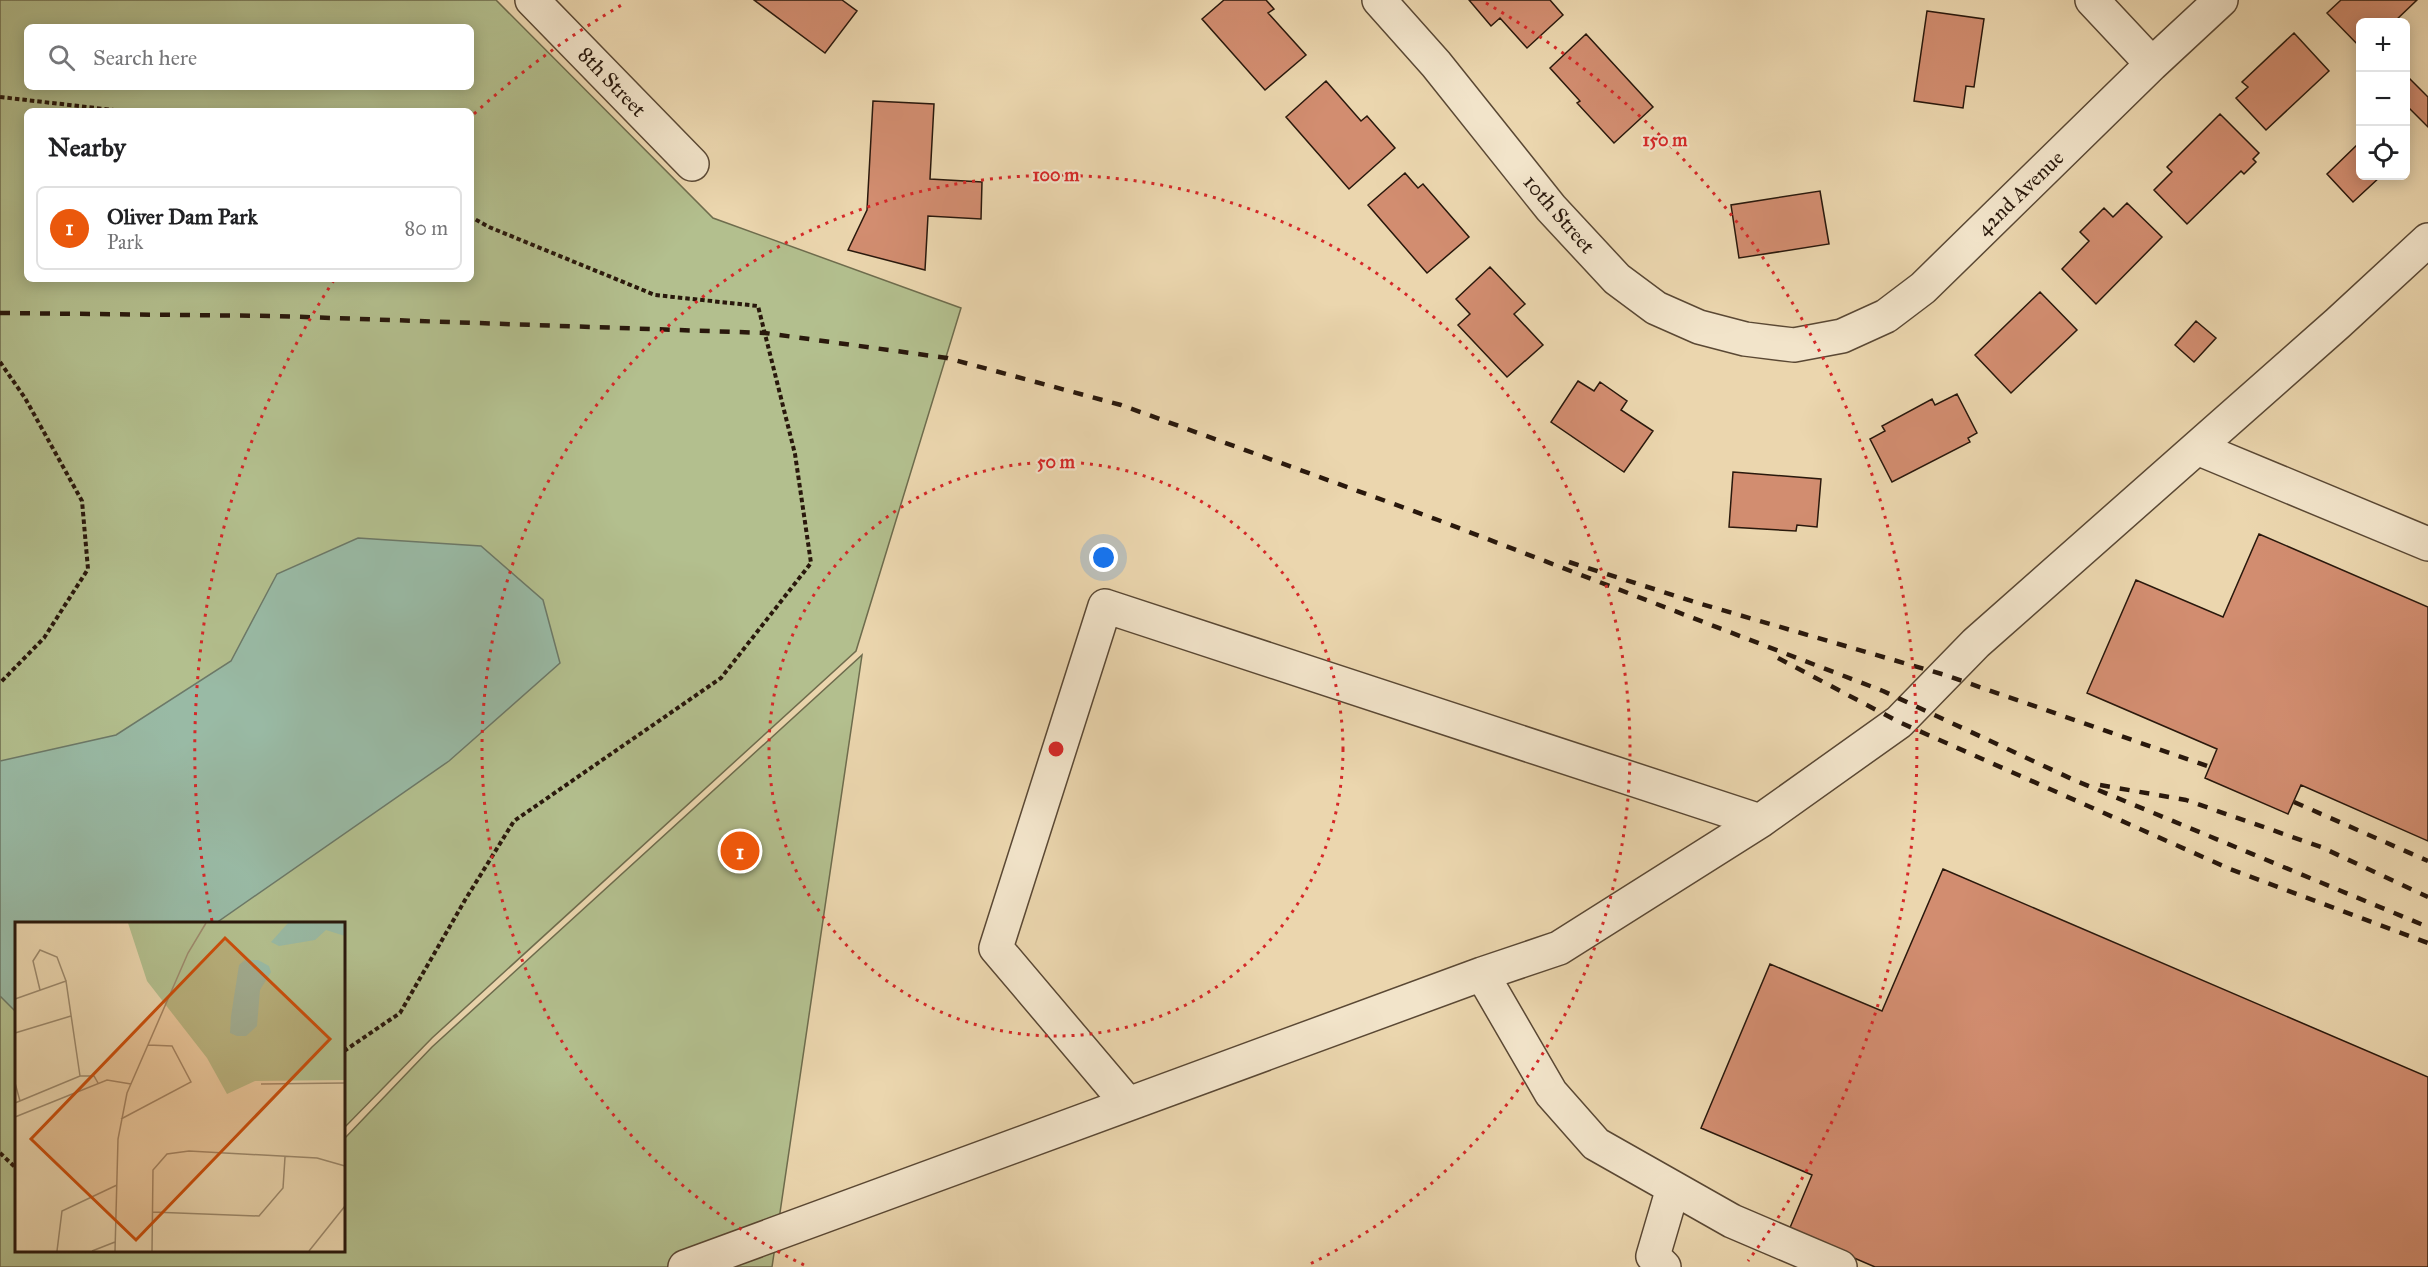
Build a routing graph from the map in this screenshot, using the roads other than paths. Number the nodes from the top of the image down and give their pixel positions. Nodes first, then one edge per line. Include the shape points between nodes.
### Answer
1 (532, 0) edge
2 (1379, 0) edge
3 (2092, 0) edge
4 (2221, 0) edge
5 (2152, 64) junction
6 (692, 164) dead end
7 (2428, 240) edge
8 (1794, 345) joint
9 (2197, 448) junction
10 (2428, 544) edge
11 (1760, 821) junction
12 (1482, 974) junction
13 (1128, 1104) junction
14 (1673, 1188) junction
15 (685, 1267) edge
16 (1664, 1267) edge
17 (1839, 1267) edge

1 - 6 street, 8th Street
2 - 8 street, 10th Street via 1436,64 1551,208 1617,279 1656,308 1699,327 1745,339
3 - 5 street
4 - 5 street, 42nd Avenue
5 - 8 street, 42nd Avenue via 1923,288 1886,316 1842,336
7 - 9 street
9 - 10 street
9 - 11 street via 1976,643 1899,722
11 - 12 street via 1559,948
11 - 13 street via 1105,606 996,948
12 - 13 street
12 - 14 street via 1551,1093 1596,1144
13 - 15 street
14 - 16 street via 1653,1256
14 - 17 street via 1732,1221

